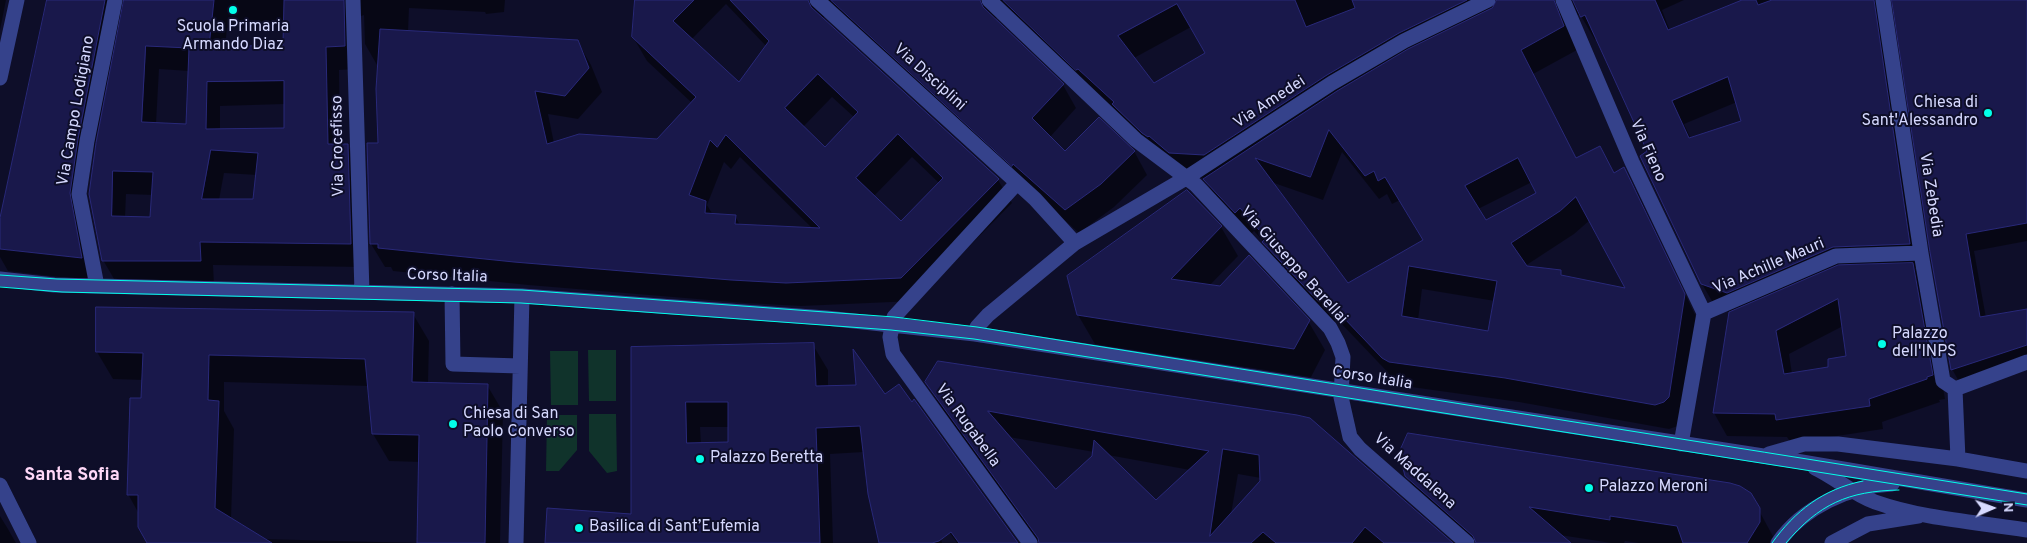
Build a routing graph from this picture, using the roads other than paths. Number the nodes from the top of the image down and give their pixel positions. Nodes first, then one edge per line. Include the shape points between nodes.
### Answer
1 (17, 0) edge
2 (115, 0) edge
3 (353, 0) edge
4 (817, 0) edge
5 (988, 0) edge
6 (1488, 0) edge
7 (1563, 0) edge
8 (1883, 0) edge
9 (0, 78) edge
10 (1186, 178) junction
11 (1017, 183) junction
12 (1075, 244) junction
13 (1921, 253) junction
14 (0, 279) edge
15 (97, 286) junction
16 (362, 292) junction
17 (452, 294) junction
18 (522, 296) junction
19 (1704, 313) junction
20 (892, 323) junction
21 (975, 334) junction
22 (2027, 362) edge
23 (520, 366) junction
24 (1955, 389) junction
25 (1342, 392) junction
26 (1681, 444) junction
27 (1763, 456) junction
28 (1958, 459) junction
29 (1802, 462) junction
30 (2027, 471) edge
31 (1919, 482) junction
32 (0, 485) edge
33 (1852, 491) junction
34 (2027, 500) edge
35 (1926, 514) junction
36 (2027, 530) edge
37 (29, 543) edge
38 (516, 543) edge
39 (1030, 543) edge
40 (1467, 543) edge
41 (1778, 543) edge
42 (1832, 543) edge

1 - 9 street
2 - 15 street, Via Campo Lodigiano via 79,194
3 - 16 street, Via Crocefisso
4 - 11 street, Via Disciplini
5 - 10 street, Via Giuseppe Barellai via 1136,140
6 - 10 street, Via Amedei via 1404,41 1332,83
7 - 19 street, Via Fieno via 1632,162
8 - 13 street, Via Zebedia
10 - 12 street, Via Amedei
10 - 25 street, Via Giuseppe Barellai via 1330,328 1343,357
11 - 12 street, Via Disciplini
11 - 20 street via 909,300
12 - 21 street, Via Amedei via 988,314
13 - 19 street, Via Achille Mauri via 1836,256
13 - 24 street, Via Zebedia via 1943,381
14 - 15 street, Corso Italia
15 - 16 street, Corso Italia
16 - 17 street, Corso Italia
17 - 18 street, Corso Italia
17 - 23 street via 453,364
18 - 20 street, Corso Italia
18 - 23 street
19 - 26 street, Via Achille Mauri
20 - 21 street, Corso Italia
20 - 39 street, Via Rugabella via 893,354
21 - 25 street, Corso Italia
22 - 24 street
23 - 38 street
24 - 28 street
25 - 26 street, Corso Italia
25 - 40 street, Via Maddalena via 1350,437
26 - 27 street, Corso Italia
27 - 28 street via 1804,444 1838,444
27 - 29 street, Corso Italia
28 - 30 street
29 - 31 street
29 - 33 street via 1827,473
31 - 33 street via 1871,485
31 - 34 street
32 - 37 street
33 - 35 street via 1873,502
33 - 41 street via 1804,516
35 - 36 street
35 - 42 street via 1868,524

